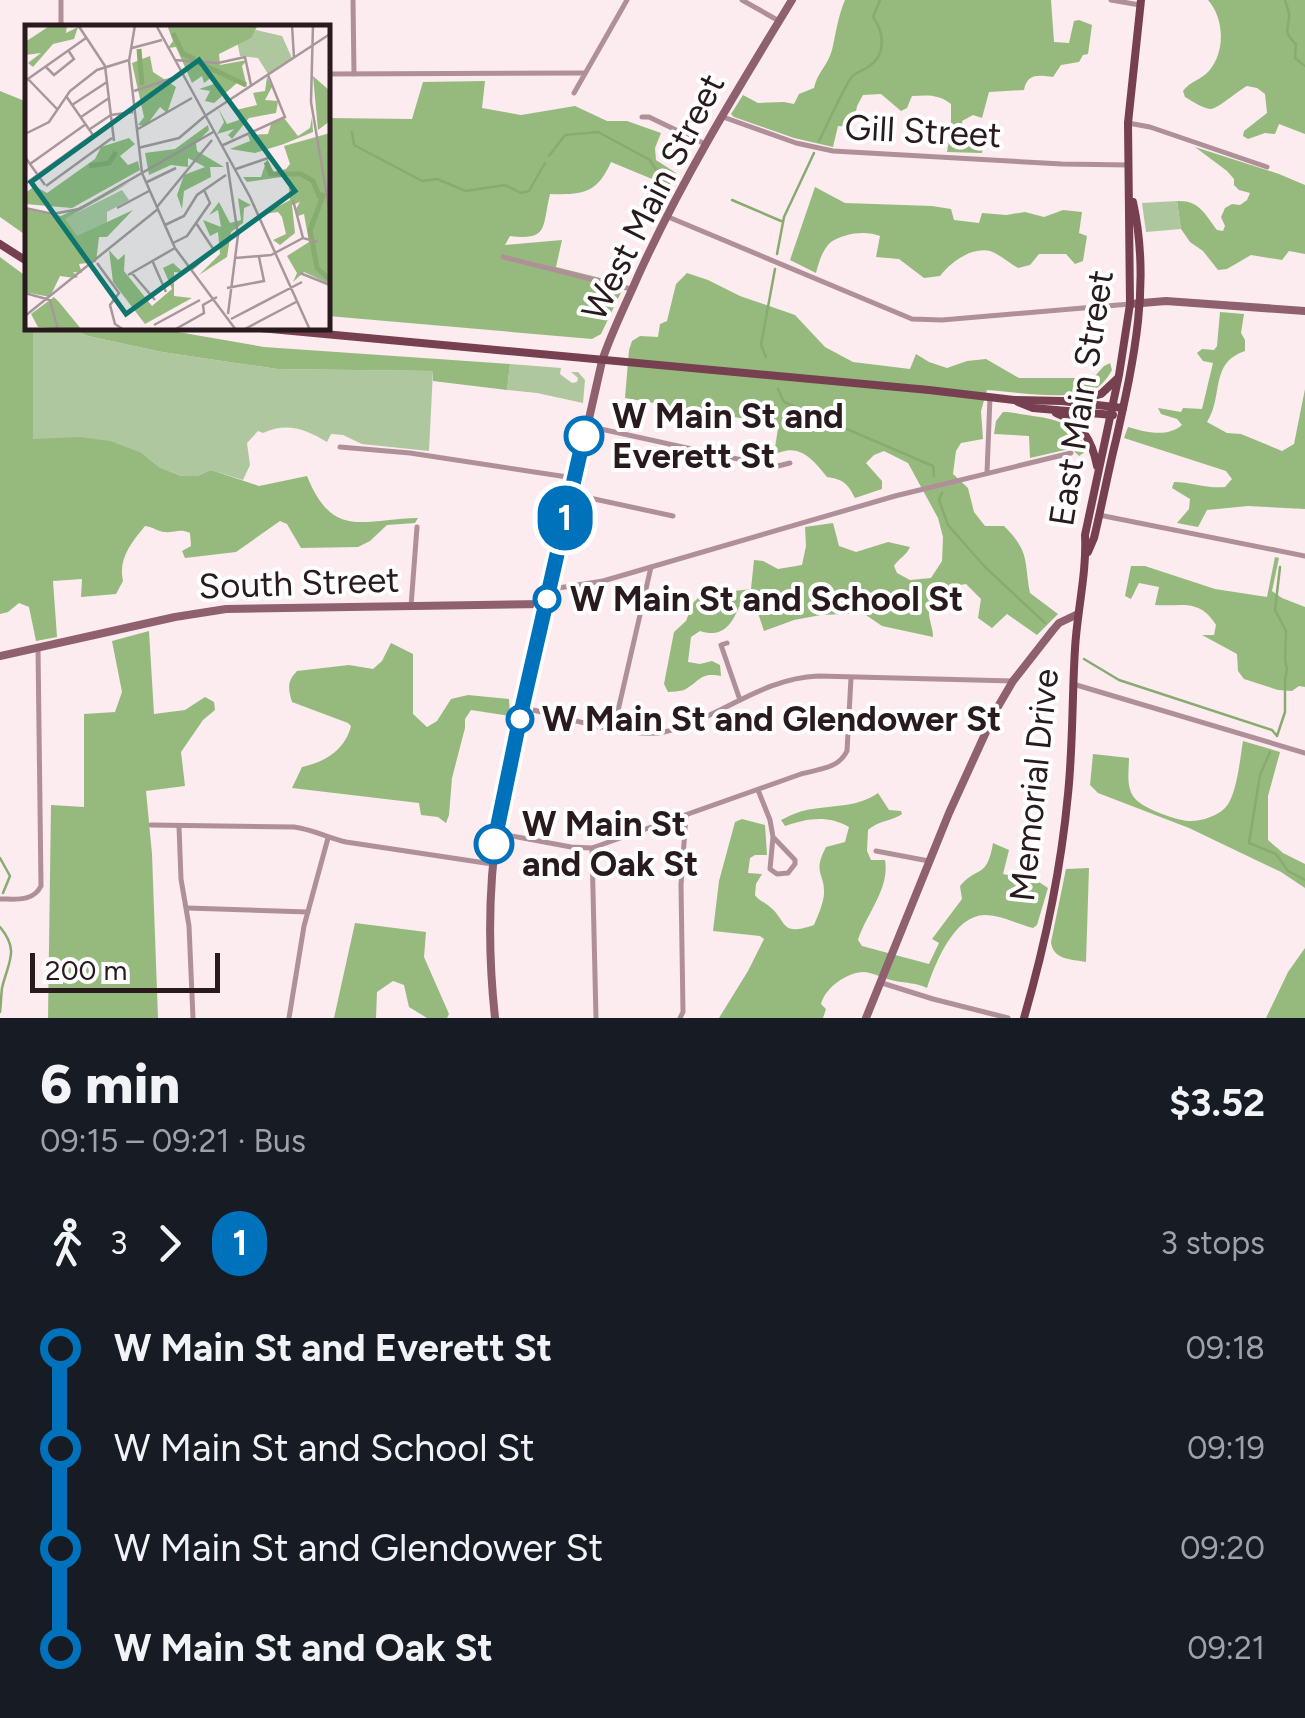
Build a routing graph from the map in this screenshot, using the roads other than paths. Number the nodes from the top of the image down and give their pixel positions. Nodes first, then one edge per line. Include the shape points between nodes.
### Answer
1 (353, 0) edge
2 (626, 0) edge
3 (742, 0) edge
4 (792, 0) edge
5 (1110, 0) edge
6 (1141, 3) edge
7 (779, 21) junction
8 (585, 73) junction
9 (330, 74) edge
10 (354, 74) junction
11 (574, 93) dead end
12 (720, 116) junction
13 (642, 117) dead end
14 (1128, 123) junction
15 (705, 144) junction
16 (1129, 164) junction
17 (1267, 166) dead end
18 (1130, 189) junction
19 (666, 216) junction
20 (0, 244) edge
21 (503, 257) dead end
22 (25, 260) edge
23 (632, 289) junction
24 (1140, 303) junction
25 (1130, 304) junction
26 (1305, 310) edge
27 (282, 330) edge
28 (602, 360) junction
29 (1119, 376) junction
30 (990, 397) junction
31 (1014, 400) junction
32 (1062, 401) junction
33 (1032, 408) junction
34 (1111, 410) junction
35 (1122, 412) junction
36 (587, 426) junction
37 (340, 447) dead end
38 (1071, 453) dead end
39 (790, 463) dead end
40 (1098, 469) junction
41 (986, 473) junction
42 (574, 478) junction
43 (571, 494) junction
44 (1100, 515) junction
45 (673, 516) dead end
46 (417, 528) dead end
47 (1086, 556) junction
48 (1305, 556) edge
49 (650, 567) junction
50 (549, 590) junction
51 (546, 604) junction
52 (411, 606) junction
53 (1078, 614) junction
54 (727, 643) dead end
55 (38, 648) junction
56 (0, 656) edge
57 (850, 678) junction
58 (1014, 681) junction
59 (1073, 684) junction
60 (740, 700) junction
61 (522, 708) junction
62 (614, 728) junction
63 (1305, 753) edge
64 (758, 790) junction
65 (686, 815) junction
66 (151, 825) dead end
67 (179, 826) junction
68 (496, 833) junction
69 (773, 837) junction
70 (328, 838) junction
71 (592, 848) junction
72 (876, 851) dead end
73 (929, 861) junction
74 (492, 864) junction
75 (0, 899) edge
76 (187, 908) junction
77 (308, 912) junction
78 (882, 982) junction
79 (681, 1017) edge
80 (192, 1018) edge
81 (289, 1018) edge
82 (495, 1018) edge
83 (596, 1018) edge
84 (866, 1018) edge
85 (1008, 1018) edge
86 (1024, 1018) edge

1 - 10 street
2 - 8 street
3 - 7 street
4 - 7 main road, West Main Street
5 - 6 street
6 - 14 main road, East Main Street
7 - 12 main road, West Main Street
8 - 10 street
8 - 11 street
9 - 10 street
12 - 15 main road, West Main Street
12 - 16 street, Gill Street via 833,151
13 - 15 street
14 - 16 main road, East Main Street
14 - 17 street
15 - 19 main road, West Main Street
16 - 18 main road, East Main Street
18 - 24 main road, East Main Street via 1140,236
18 - 25 main road, East Main Street
19 - 23 main road, West Main Street
19 - 25 street via 916,320
20 - 22 main road
21 - 23 street
23 - 28 main road, West Main Street
24 - 25 main road
24 - 26 main road
24 - 35 main road, East Main Street
25 - 29 main road, East Main Street
27 - 28 main road
28 - 30 main road
28 - 36 main road, West Main Street
29 - 32 main road via 1102,394
29 - 34 main road, East Main Street
30 - 31 main road
30 - 41 street
31 - 32 main road
31 - 33 main road
32 - 34 main road
33 - 34 main road
33 - 40 main road via 1078,424
34 - 35 main road
34 - 40 main road, East Main Street
35 - 44 main road, East Main Street
36 - 39 street via 774,467
36 - 42 main road, West Main Street
37 - 42 street
38 - 41 street
40 - 47 main road, East Main Street
41 - 49 street
42 - 43 main road, West Main Street
43 - 45 street
43 - 50 main road, West Main Street
44 - 47 main road, East Main Street
44 - 48 street
46 - 52 street
47 - 53 main road, East Main Street
49 - 50 street
49 - 62 street
50 - 51 main road, West Main Street
51 - 52 main road, South Street
51 - 61 main road, West Main Street
52 - 55 main road, South Street via 214,610
53 - 58 main road via 1059,623
53 - 59 main road, Memorial Drive
54 - 60 street via 721,645
55 - 56 main road, South Street
55 - 75 street via 40,886 28,898
57 - 58 street
57 - 60 street via 796,678
57 - 64 street via 842,759
58 - 73 main road
59 - 63 street
59 - 86 main road, Memorial Drive via 1062,846
60 - 62 street via 664,732
61 - 62 street
61 - 68 main road, West Main Street
64 - 65 street
64 - 69 street
65 - 71 street
65 - 79 street
66 - 67 street
67 - 70 street via 294,827
67 - 76 street
68 - 71 street
68 - 74 main road, West Main Street
69 - 69 street via 770,868 788,873 795,860
70 - 74 street
70 - 77 street
71 - 83 street
72 - 73 street
73 - 78 main road
74 - 82 main road, West Main Street
76 - 77 street
76 - 80 street
77 - 81 street
78 - 84 main road
78 - 85 street

